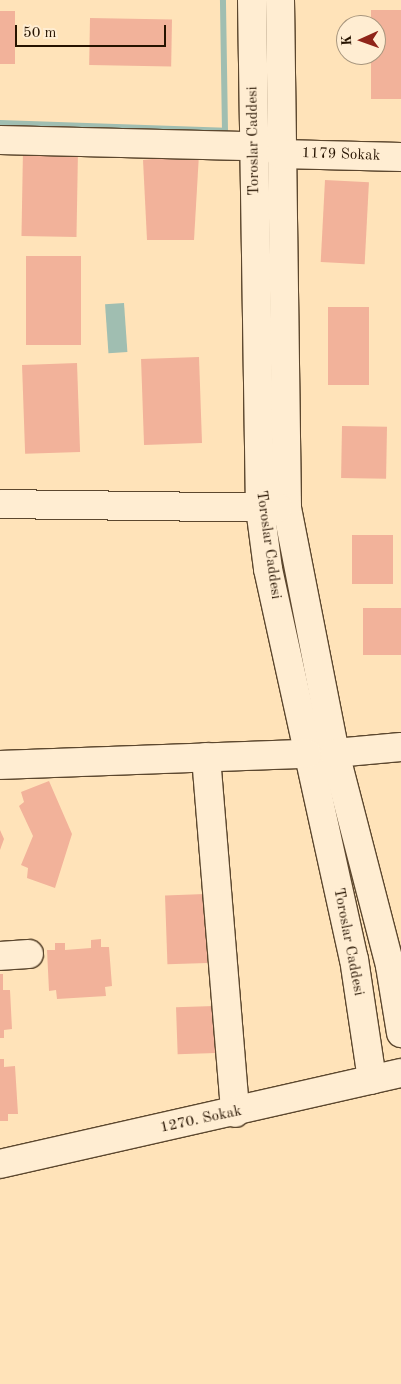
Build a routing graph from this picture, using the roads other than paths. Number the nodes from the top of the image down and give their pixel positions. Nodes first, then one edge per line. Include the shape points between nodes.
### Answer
1 (252, 0) edge
2 (280, 0) edge
3 (0, 140) edge
4 (254, 146) junction
5 (280, 154) junction
6 (401, 157) edge
7 (0, 504) edge
8 (260, 508) junction
9 (287, 508) junction
10 (401, 747) edge
11 (335, 753) junction
12 (307, 754) junction
13 (206, 757) junction
14 (0, 765) edge
15 (29, 954) dead end
16 (0, 956) edge
17 (401, 1033) edge
18 (401, 1073) edge
19 (372, 1080) junction
20 (235, 1113) junction
21 (0, 1164) edge

1 - 4 street, Toroslar Caddesi
2 - 5 street, Toroslar Caddesi
3 - 4 street
4 - 8 street, Toroslar Caddesi
5 - 6 street, 1179 Sokak
5 - 9 street, Toroslar Caddesi
7 - 8 street
8 - 9 street
8 - 12 street, Toroslar Caddesi via 268,569
9 - 11 street, Toroslar Caddesi
10 - 11 street
11 - 17 street, Toroslar Caddesi via 390,966
12 - 13 street
12 - 19 street, Toroslar Caddesi via 354,960
13 - 14 street
13 - 20 street
15 - 16 street
18 - 19 street, 1270. Sokak
19 - 20 street, 1270. Sokak
20 - 21 street, 1270. Sokak

